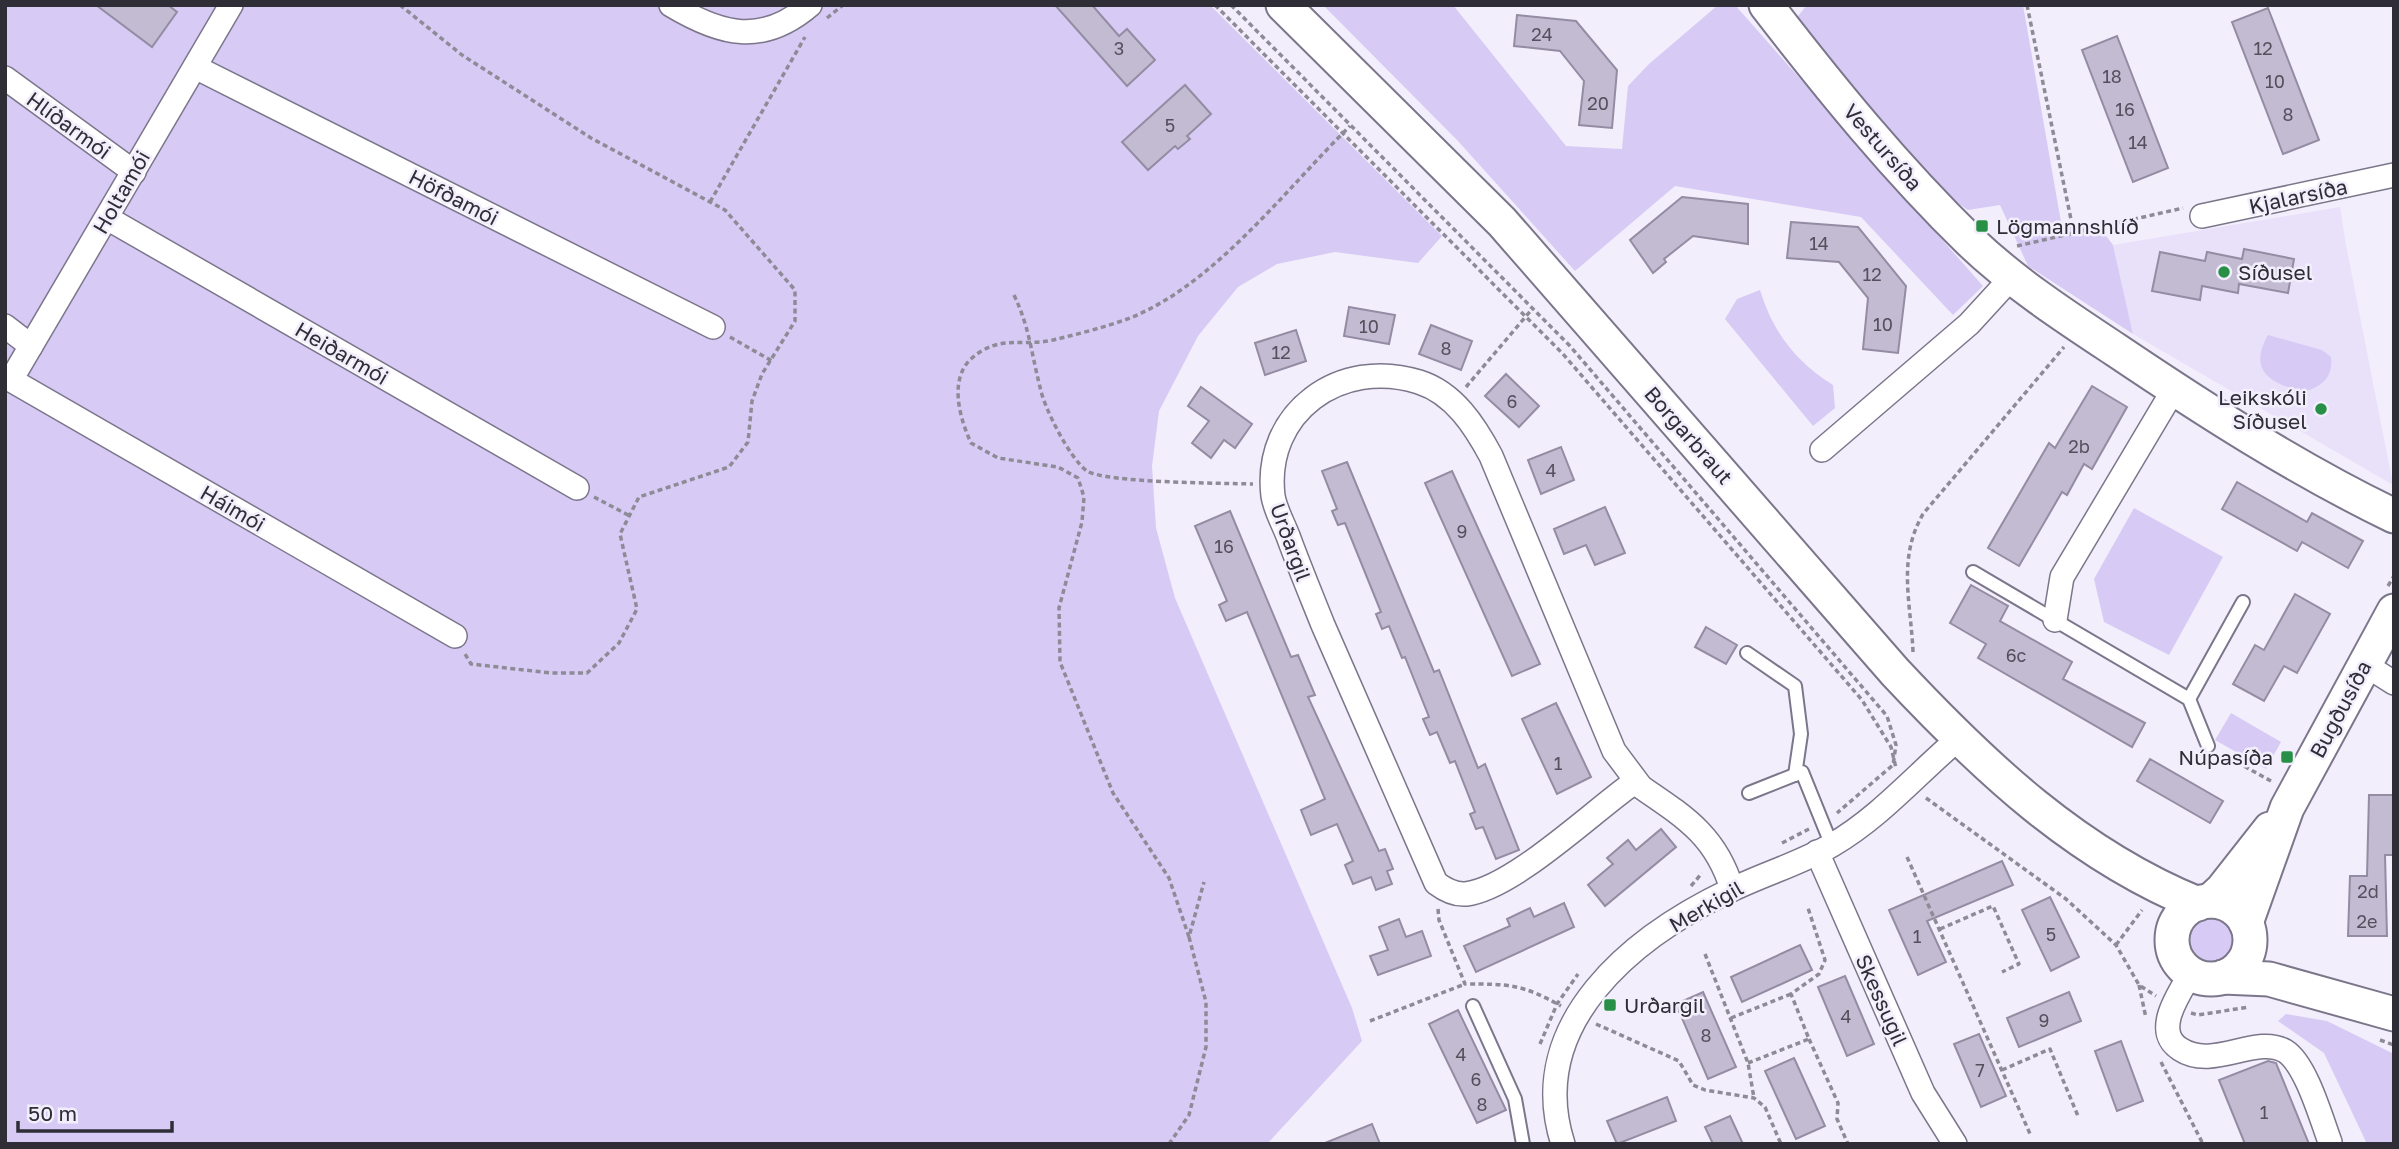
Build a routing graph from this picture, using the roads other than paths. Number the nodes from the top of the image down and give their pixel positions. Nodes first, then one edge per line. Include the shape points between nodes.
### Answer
1 (231, 5) edge
2 (671, 5) edge
3 (1283, 5) edge
4 (1766, 5) edge
5 (817, 13) edge
6 (195, 67) junction
7 (5, 78) edge
8 (134, 172) junction
9 (2394, 176) edge
10 (2202, 216) dead end
11 (107, 218) junction
12 (2013, 276) junction
13 (5, 326) edge
14 (713, 327) road end
15 (31, 346) junction
16 (11, 380) joint
17 (2174, 390) junction
18 (1822, 450) dead end
19 (577, 488) road end
20 (2394, 516) edge
21 (1973, 572) dead end
22 (2243, 602) dead end
23 (2394, 611) edge
24 (2055, 620) junction
25 (455, 636) road end
26 (1747, 653) dead end
27 (2364, 664) junction
28 (2394, 683) edge
29 (2189, 699) junction
30 (1958, 739) junction
31 (2208, 746) road end
32 (1795, 775) junction
33 (1636, 781) junction
34 (1749, 793) dead end
35 (2282, 796) junction
36 (1824, 849) junction
37 (2102, 856) junction
38 (1732, 890) junction
39 (2204, 902) junction
40 (2248, 930) junction
41 (2172, 940) junction
42 (2191, 973) junction
43 (2223, 977) junction
44 (2356, 1002) junction
45 (1473, 1006) dead end
46 (2384, 1026) edge
47 (2330, 1142) dead end
48 (1523, 1144) edge
49 (1563, 1144) edge
50 (1955, 1144) edge

1 - 6 street, Holtamói
2 - 5 street via 723,31 756,34
3 - 30 street, Borgarbraut via 1502,222 1895,673
4 - 12 street, Vestursíða via 1888,156 1973,244
6 - 8 street, Holtamói
6 - 14 street, Höfðamói
7 - 8 street, Hlíðarmói
8 - 11 street, Holtamói
9 - 10 street, Kjalarsíða
11 - 15 street, Holtamói
11 - 19 street, Heiðarmói
12 - 17 street, Vestursíða
12 - 18 street via 1969,324
13 - 15 street
15 - 16 street, Holtamói
16 - 25 street, Háimói
17 - 20 street, Vestursíða
17 - 24 street via 2062,577
21 - 24 lane
22 - 29 lane
23 - 27 street, Bugðusíða
24 - 29 lane
26 - 32 lane via 1796,686 1801,734
27 - 28 street
27 - 35 street, Bugðusíða
29 - 31 lane
30 - 36 street, Merkigil via 1860,825
30 - 37 street, Borgarbraut via 2050,820
32 - 34 lane
32 - 36 lane via 1802,772
33 - 33 street, Urðargil via 1602,725 1491,456 1454,402 1421,382 1384,376 1342,381 1315,394 1278,444 1274,499 1306,585 1436,883 1463,895 1494,884 1541,855
33 - 38 street, Urðargil via 1702,831 1725,868
35 - 39 street, Bugðusíða via 2222,890
35 - 40 street, Bugðusíða
36 - 38 street, Merkigil
36 - 50 street, Skessugil via 1923,1093
37 - 39 street, Borgarbraut via 2160,888
37 - 41 street, Borgarbraut via 2162,922
38 - 49 street, Merkigil via 1637,948 1587,998 1559,1060 1557,1103
39 - 40 street via 2231,907
39 - 41 street via 2179,918
40 - 43 street via 2244,962
40 - 44 street via 2273,957
41 - 42 street via 2181,964
42 - 43 street
42 - 47 street via 2166,1026 2174,1045 2190,1056 2228,1055 2267,1046 2284,1051 2298,1063
43 - 44 street via 2269,979
44 - 46 street
45 - 48 lane via 1515,1099

